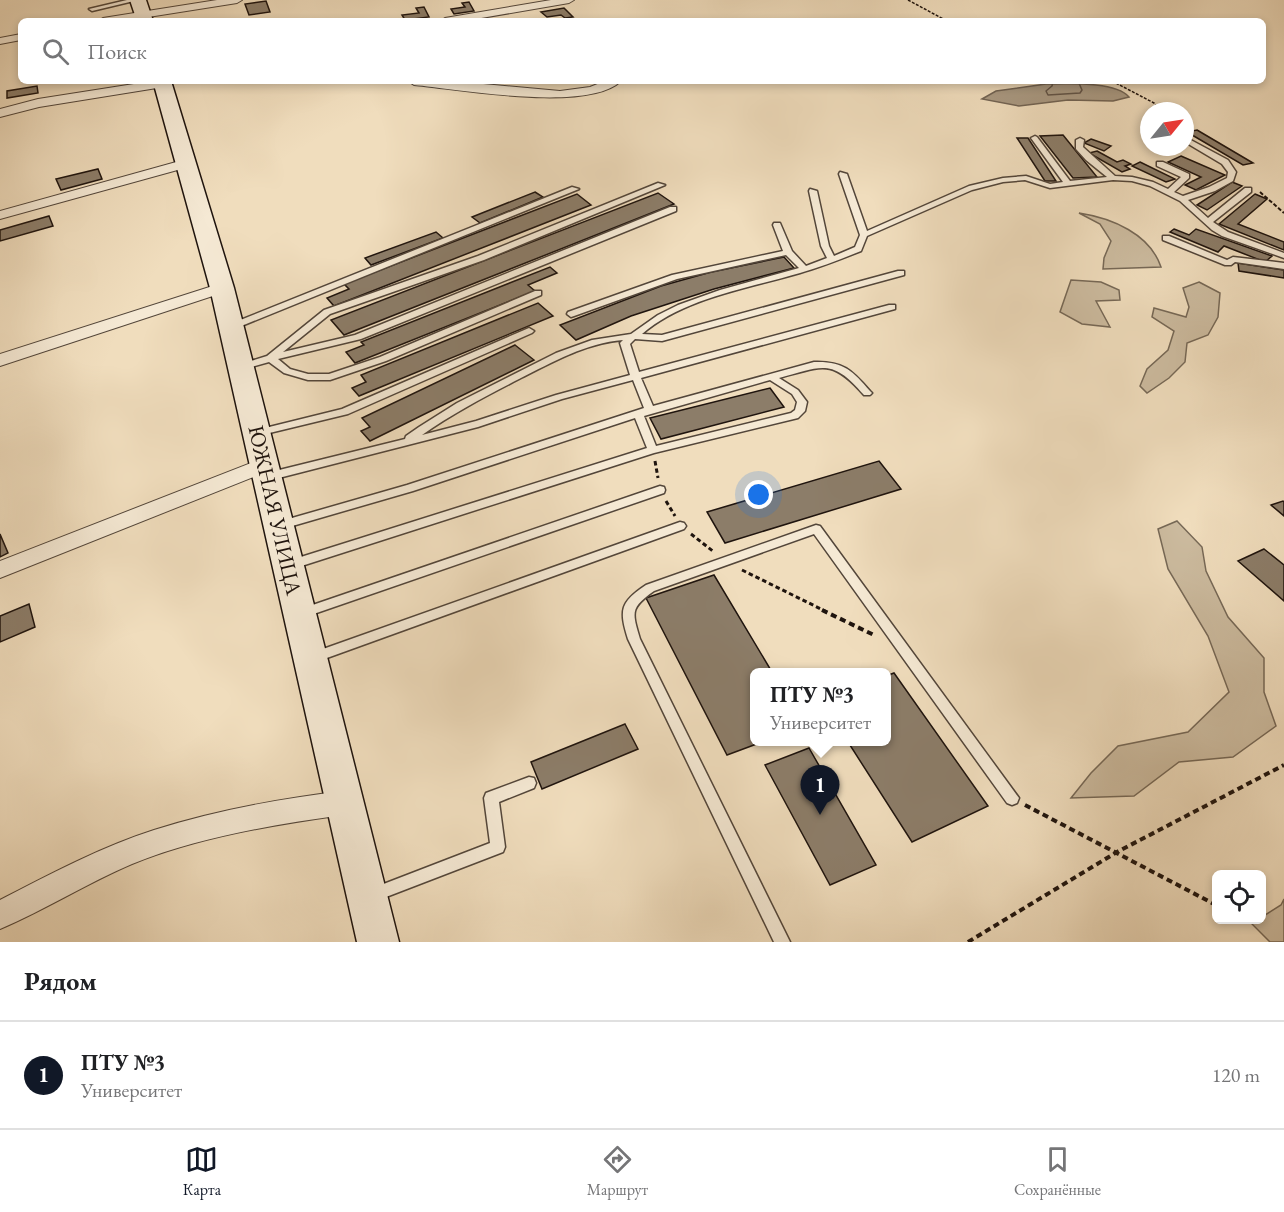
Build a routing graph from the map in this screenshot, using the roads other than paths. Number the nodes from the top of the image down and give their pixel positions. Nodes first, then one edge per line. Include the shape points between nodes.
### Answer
1 (237, 0) edge
2 (569, 0) edge
3 (92, 9) dead end
4 (140, 9) edge
5 (112, 18) edge
6 (464, 18) edge
7 (18, 38) edge
8 (0, 41) edge
9 (150, 84) edge
10 (163, 84) edge
11 (445, 84) edge
12 (608, 84) edge
13 (0, 113) edge
14 (1035, 138) dead end
15 (1080, 140) dead end
16 (1194, 144) edge
17 (187, 163) junction
18 (1160, 164) dead end
19 (843, 174) dead end
20 (1113, 178) junction
21 (1068, 183) junction
22 (661, 185) dead end
23 (575, 189) dead end
24 (1248, 190) dead end
25 (813, 191) dead end
26 (1169, 192) junction
27 (1183, 199) junction
28 (673, 209) dead end
29 (0, 215) edge
30 (1208, 222) junction
31 (777, 225) dead end
32 (864, 235) junction
33 (1166, 238) dead end
34 (788, 252) junction
35 (1284, 256) edge
36 (832, 259) junction
37 (1284, 266) edge
38 (804, 269) junction
39 (901, 273) dead end
40 (222, 288) junction
41 (538, 293) dead end
42 (892, 307) dead end
43 (572, 314) dead end
44 (231, 327) junction
45 (528, 331) dead end
46 (633, 335) junction
47 (270, 358) junction
48 (0, 360) edge
49 (241, 368) junction
50 (638, 375) junction
51 (773, 378) junction
52 (867, 393) dead end
53 (650, 410) junction
54 (638, 414) junction
55 (256, 433) junction
56 (404, 442) junction
57 (652, 450) junction
58 (266, 471) junction
59 (660, 490) road end
60 (278, 526) junction
61 (680, 526) road end
62 (288, 566) junction
63 (0, 570) edge
64 (299, 614) junction
65 (310, 659) junction
66 (529, 783) dead end
67 (1012, 798) road end
68 (343, 803) junction
69 (367, 897) junction
70 (0, 915) edge
71 (378, 942) edge
72 (782, 942) edge

1 - 4 street
2 - 6 street
3 - 4 lane
4 - 5 street
7 - 8 street
9 - 13 street
10 - 17 street, ЮЖНАЯ УЛИЦА
11 - 12 street via 560,95
14 - 21 lane
15 - 20 lane via 1079,147
16 - 27 lane via 1225,162 1232,172 1230,179 1212,189
17 - 29 street
17 - 40 street, ЮЖНАЯ УЛИЦА
18 - 26 lane via 1186,176
19 - 32 lane
20 - 21 lane
20 - 26 lane via 1153,184
21 - 32 lane via 1050,186 1026,178 969,188
22 - 47 lane via 481,258 327,312
23 - 44 lane
24 - 30 lane
25 - 36 lane via 825,246
26 - 27 lane
27 - 30 lane
28 - 47 lane via 358,337
30 - 35 lane via 1225,234
31 - 34 lane
32 - 36 lane via 858,249
33 - 37 lane via 1228,262 1233,259
34 - 38 lane
34 - 43 lane via 675,278
36 - 38 lane
38 - 46 lane via 694,302 659,317
39 - 46 lane via 662,338
40 - 44 street, ЮЖНАЯ УЛИЦА
40 - 48 street
41 - 47 lane via 383,359 330,377 309,377 287,370
42 - 50 lane
44 - 49 street, ЮЖНАЯ УЛИЦА
45 - 55 lane via 345,412
46 - 50 lane via 624,350
46 - 56 lane via 598,341 540,364 441,415
47 - 49 lane
49 - 55 street, ЮЖНАЯ УЛИЦА
50 - 53 lane
50 - 56 lane via 478,424
51 - 52 lane via 814,365 832,364 848,370
51 - 53 lane
51 - 57 lane via 795,392 802,402 794,416
53 - 54 lane
54 - 57 lane
54 - 60 lane
55 - 58 street, ЮЖНАЯ УЛИЦА
56 - 58 lane
57 - 62 lane
58 - 60 street, ЮЖНАЯ УЛИЦА
58 - 63 street
59 - 64 lane
60 - 62 street, ЮЖНАЯ УЛИЦА
61 - 65 lane
62 - 64 street, ЮЖНАЯ УЛИЦА
64 - 65 street, ЮЖНАЯ УЛИЦА
65 - 68 street, ЮЖНАЯ УЛИЦА
66 - 69 lane via 491,798 498,847
67 - 72 lane via 816,529 650,588 631,599 626,613 634,639
68 - 69 street, ЮЖНАЯ УЛИЦА
68 - 70 street via 263,814 174,836 80,873
69 - 71 street, ЮЖНАЯ УЛИЦА

